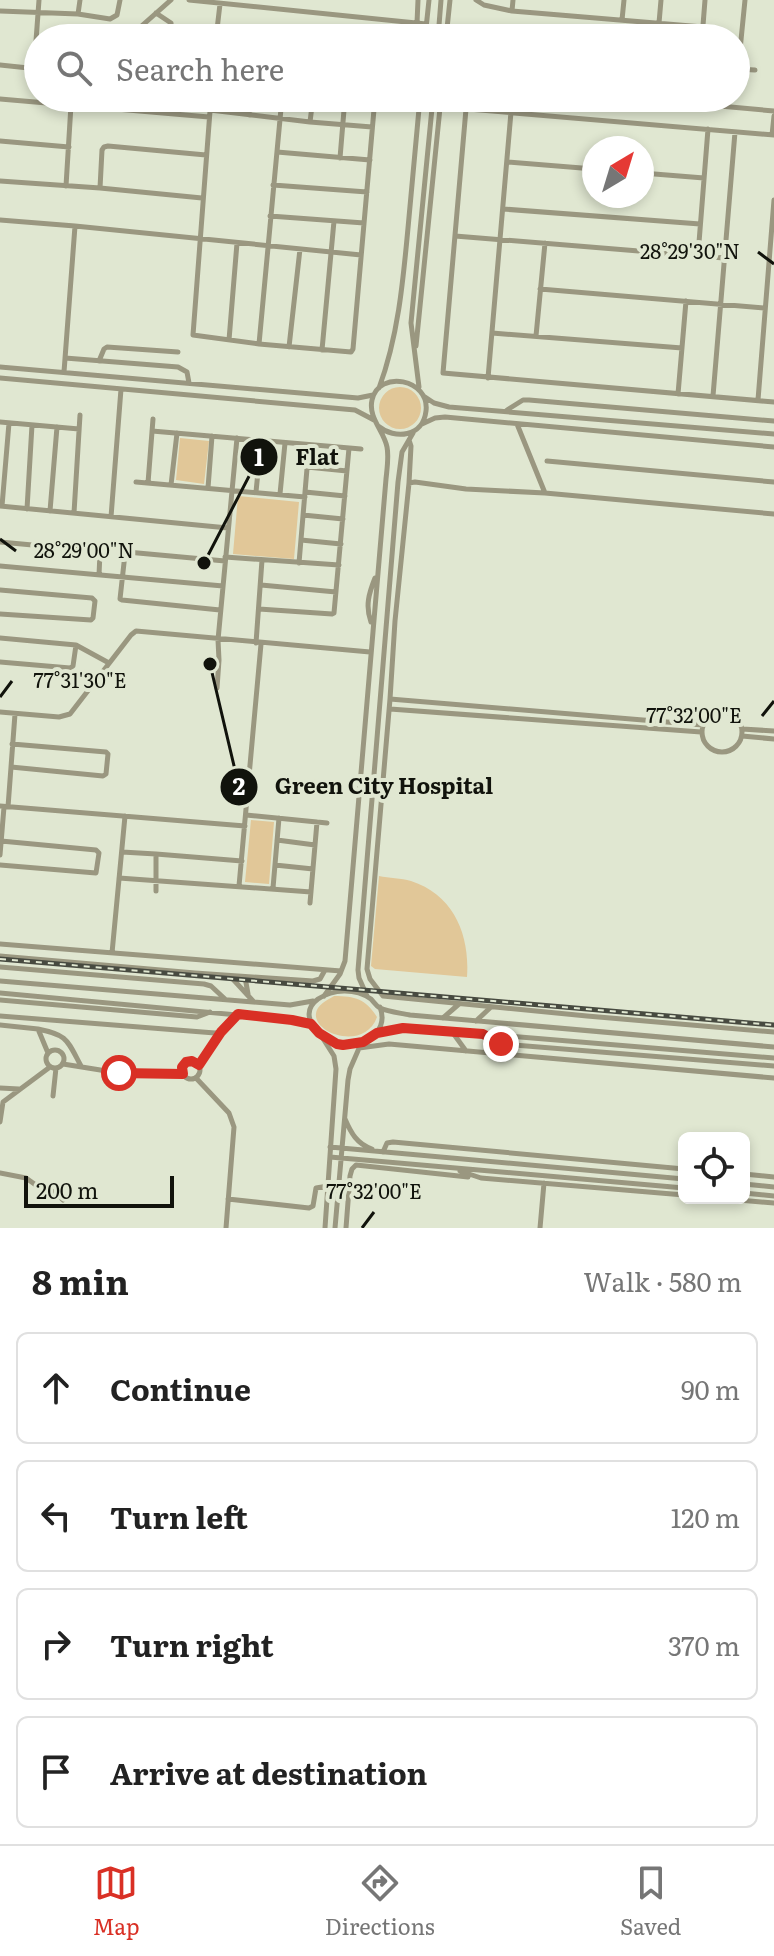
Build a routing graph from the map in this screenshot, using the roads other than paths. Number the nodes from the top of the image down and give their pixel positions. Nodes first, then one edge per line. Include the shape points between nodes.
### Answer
1 (39, 0) edge
2 (80, 0) edge
3 (120, 0) edge
4 (171, 0) edge
5 (189, 0) edge
6 (290, 0) edge
7 (418, 0) edge
8 (429, 0) edge
9 (441, 0) edge
10 (450, 0) edge
11 (476, 0) edge
12 (513, 0) edge
13 (624, 0) edge
14 (661, 0) edge
15 (705, 0) edge
16 (745, 0) edge
17 (220, 4) junction
18 (289, 9) junction
19 (0, 11) edge
20 (512, 11) junction
21 (156, 13) junction
22 (38, 14) junction
23 (78, 14) junction
24 (440, 19) junction
25 (448, 20) junction
26 (622, 20) junction
27 (417, 23) junction
28 (659, 23) junction
29 (38, 24) edge
30 (144, 24) edge
31 (171, 24) edge
32 (218, 24) edge
33 (426, 24) joint
34 (439, 24) edge
35 (448, 24) edge
36 (670, 24) edge
37 (703, 24) edge
38 (742, 24) edge
39 (0, 65) edge
40 (24, 67) edge
41 (750, 70) edge
42 (755, 70) dead end
43 (0, 99) edge
44 (24, 101) edge
45 (750, 110) edge
46 (71, 112) edge
47 (189, 112) edge
48 (249, 112) edge
49 (281, 112) edge
50 (311, 112) edge
51 (344, 112) edge
52 (374, 112) edge
53 (419, 112) edge
54 (431, 112) edge
55 (439, 112) edge
56 (466, 112) edge
57 (511, 112) joint
58 (210, 113) junction
59 (774, 114) edge
60 (249, 115) junction
61 (280, 119) junction
62 (310, 122) junction
63 (343, 124) junction
64 (372, 127) junction
65 (708, 129) junction
66 (735, 132) junction
67 (773, 135) edge
68 (0, 141) edge
69 (69, 147) junction
70 (277, 152) junction
71 (206, 155) junction
72 (340, 158) junction
73 (370, 160) junction
74 (507, 162) junction
75 (582, 168) edge
76 (654, 174) edge
77 (704, 178) junction
78 (0, 181) edge
79 (273, 185) junction
80 (66, 186) junction
81 (100, 188) junction
82 (367, 192) junction
83 (202, 198) junction
84 (774, 200) edge
85 (503, 209) junction
86 (270, 216) junction
87 (0, 220) edge
88 (334, 221) junction
89 (364, 223) junction
90 (700, 224) junction
91 (75, 226) junction
92 (455, 236) junction
93 (201, 239) junction
94 (500, 240) junction
95 (237, 243) junction
96 (545, 243) junction
97 (267, 246) junction
98 (300, 249) junction
99 (331, 252) junction
100 (362, 255) junction
101 (698, 255) junction
102 (724, 258) junction
103 (540, 289) junction
104 (686, 301) junction
105 (720, 304) junction
106 (765, 308) junction
107 (492, 333) junction
108 (536, 336) junction
109 (229, 340) junction
110 (259, 344) junction
111 (289, 347) junction
112 (682, 348) junction
113 (322, 350) junction
114 (178, 352) dead end
115 (65, 358) junction
116 (415, 358) junction
117 (99, 361) junction
118 (0, 367) edge
119 (64, 372) junction
120 (0, 378) edge
121 (488, 378) junction
122 (189, 383) junction
123 (379, 388) junction
124 (121, 389) junction
125 (420, 390) junction
126 (678, 394) junction
127 (374, 395) junction
128 (713, 396) junction
129 (424, 397) junction
130 (758, 400) junction
131 (774, 402) edge
132 (505, 411) junction
133 (80, 415) dead end
134 (153, 419) dead end
135 (774, 421) edge
136 (0, 422) edge
137 (9, 423) junction
138 (377, 424) junction
139 (422, 424) junction
140 (517, 424) junction
141 (32, 425) junction
142 (57, 427) junction
143 (79, 429) junction
144 (417, 429) junction
145 (152, 431) junction
146 (177, 433) junction
147 (774, 434) edge
148 (212, 436) junction
149 (237, 438) junction
150 (409, 439) junction
151 (261, 441) junction
152 (285, 443) junction
153 (309, 445) junction
154 (774, 447) edge
155 (349, 448) junction
156 (361, 449) dead end
157 (547, 461) dead end
158 (307, 467) junction
159 (347, 471) junction
160 (136, 482) dead end
161 (774, 482) edge
162 (148, 483) junction
163 (409, 483) junction
164 (171, 485) junction
165 (208, 488) junction
166 (232, 490) junction
167 (256, 492) junction
168 (545, 493) junction
169 (280, 494) junction
170 (305, 494) junction
171 (345, 496) junction
172 (1, 506) edge
173 (27, 509) junction
174 (50, 511) junction
175 (74, 513) junction
176 (774, 514) edge
177 (303, 515) junction
178 (111, 517) junction
179 (343, 519) junction
180 (228, 528) junction
181 (301, 540) junction
182 (0, 542) edge
183 (341, 544) junction
184 (225, 559) junction
185 (262, 560) junction
186 (299, 563) junction
187 (339, 565) junction
188 (0, 566) edge
189 (99, 575) junction
190 (123, 577) junction
191 (261, 585) junction
192 (223, 586) junction
193 (0, 590) edge
194 (336, 592) junction
195 (259, 609) junction
196 (221, 610) junction
197 (0, 614) edge
198 (0, 638) edge
199 (218, 640) junction
200 (258, 643) junction
201 (76, 645) junction
202 (370, 652) junction
203 (0, 662) edge
204 (109, 663) junction
205 (217, 688) dead end
206 (390, 699) junction
207 (390, 709) junction
208 (0, 712) edge
209 (15, 714) junction
210 (702, 728) junction
211 (774, 731) edge
212 (742, 733) junction
213 (774, 739) edge
214 (12, 744) junction
215 (11, 767) junction
216 (4, 807) edge
217 (246, 815) junction
218 (125, 816) junction
219 (279, 818) junction
220 (317, 822) junction
221 (327, 823) dead end
222 (245, 826) junction
223 (369, 827) junction
224 (379, 827) junction
225 (277, 840) junction
226 (1, 841) edge
227 (315, 845) junction
228 (122, 852) junction
229 (156, 854) junction
230 (0, 855) edge
231 (242, 861) junction
232 (0, 865) edge
233 (275, 865) junction
234 (313, 869) junction
235 (119, 878) junction
236 (155, 879) junction
237 (239, 886) junction
238 (273, 888) junction
239 (156, 891) dead end
240 (311, 892) junction
241 (310, 903) dead end
242 (0, 944) edge
243 (112, 953) junction
244 (0, 956) edge
245 (0, 967) edge
246 (325, 970) junction
247 (341, 971) junction
248 (229, 976) junction
249 (245, 977) junction
250 (0, 981) edge
251 (0, 993) edge
252 (248, 994) junction
253 (324, 996) junction
254 (368, 997) junction
255 (0, 1000) edge
256 (227, 1000) junction
257 (316, 1000) junction
258 (253, 1002) junction
259 (460, 1003) junction
260 (380, 1007) junction
261 (491, 1007) junction
262 (211, 1012) junction
263 (238, 1014) junction
264 (0, 1016) edge
265 (443, 1018) junction
266 (476, 1022) junction
267 (311, 1024) junction
268 (0, 1025) edge
269 (38, 1029) junction
270 (221, 1032) junction
271 (452, 1032) junction
272 (774, 1032) edge
273 (319, 1033) junction
274 (377, 1033) junction
275 (483, 1034) junction
276 (361, 1045) junction
277 (774, 1047) edge
278 (466, 1051) junction
279 (48, 1053) junction
280 (774, 1058) edge
281 (63, 1064) junction
282 (199, 1065) junction
283 (774, 1066) edge
284 (81, 1067) junction
285 (53, 1068) junction
286 (183, 1074) junction
287 (196, 1078) junction
288 (774, 1078) edge
289 (0, 1088) edge
290 (19, 1089) junction
291 (53, 1096) dead end
292 (345, 1118) junction
293 (0, 1122) edge
294 (330, 1147) junction
295 (342, 1148) junction
296 (381, 1152) junction
297 (330, 1157) junction
298 (341, 1158) junction
299 (447, 1167) junction
300 (678, 1168) edge
301 (0, 1173) edge
302 (750, 1175) edge
303 (340, 1176) junction
304 (350, 1176) junction
305 (774, 1177) edge
306 (481, 1178) junction
307 (678, 1178) edge
308 (544, 1183) junction
309 (750, 1185) edge
310 (328, 1186) junction
311 (678, 1187) edge
312 (774, 1187) edge
313 (678, 1194) edge
314 (750, 1194) edge
315 (774, 1196) edge
316 (228, 1199) junction
317 (63, 1200) dead end
318 (750, 1201) edge
319 (774, 1203) edge
320 (226, 1228) edge
321 (325, 1228) edge
322 (335, 1228) edge
323 (346, 1228) edge
324 (540, 1228) edge

1 - 22 street
2 - 23 street
3 - 23 street via 115,18
4 - 21 street
5 - 17 street
6 - 18 street
7 - 27 street
8 - 33 street
9 - 24 street
10 - 25 street
11 - 20 street
12 - 20 street
13 - 26 street
14 - 28 street
15 - 37 street
16 - 38 street
17 - 18 street
17 - 32 street
18 - 27 street
19 - 22 street
20 - 26 street
21 - 30 street
21 - 31 street
22 - 23 street
22 - 29 street
24 - 25 street
24 - 34 street
25 - 35 street
26 - 28 street
27 - 33 street
28 - 36 street
39 - 40 street
41 - 42 street
43 - 44 street
45 - 59 street
46 - 69 street
47 - 58 street
48 - 60 street
49 - 61 street
50 - 62 street
51 - 63 street
52 - 64 street
53 - 123 street via 403,283
54 - 116 street via 411,323
55 - 116 street
56 - 92 street
57 - 65 street
57 - 74 street
58 - 60 street
58 - 71 street
59 - 67 street
60 - 61 street
61 - 62 street
61 - 70 street
62 - 63 street
63 - 64 street
63 - 72 street
64 - 73 street
65 - 66 street
65 - 77 street
66 - 67 street
66 - 102 street
68 - 69 street
69 - 80 street
70 - 72 street
70 - 79 street
71 - 81 street via 104,147
71 - 83 street
72 - 73 street
73 - 82 street
74 - 75 street
74 - 85 street
76 - 77 street
77 - 90 street
78 - 80 street
79 - 82 street
79 - 86 street
80 - 81 street
81 - 83 street
82 - 89 street
83 - 93 street
84 - 106 street
85 - 90 street
85 - 94 street
86 - 88 street
86 - 97 street
87 - 91 street
88 - 89 street
88 - 99 street
89 - 100 street
90 - 101 street
91 - 93 street
91 - 115 street
92 - 94 street
92 - 121 street via 442,372
93 - 95 street
93 - 109 street via 193,333
94 - 96 street
94 - 107 street
95 - 97 street
95 - 109 street
96 - 101 street
96 - 103 street
97 - 98 street
97 - 110 street
98 - 99 street
98 - 111 street
99 - 100 street
99 - 113 street
100 - 113 street via 353,351
101 - 102 street
102 - 105 street
103 - 104 street
103 - 108 street
104 - 105 street
104 - 112 street
105 - 106 street
105 - 128 street
106 - 130 street
107 - 108 street
107 - 121 street
108 - 112 street
109 - 110 street
110 - 111 street
111 - 113 street
112 - 126 street
114 - 117 street via 107,347
115 - 117 street
115 - 119 street
116 - 125 street
117 - 122 street via 178,367 187,372
118 - 119 street
119 - 122 street
120 - 124 street
121 - 126 street
122 - 127 street via 358,398
123 - 125 street via 404,381
123 - 127 street
124 - 138 street via 355,410
124 - 178 street
125 - 129 street
126 - 128 street
127 - 138 street via 372,415
128 - 130 street
129 - 132 street via 449,407
129 - 139 street
130 - 131 street
132 - 135 street via 529,400
132 - 147 street
133 - 143 street
134 - 145 street
136 - 137 street
137 - 141 street
137 - 172 street
138 - 144 street via 391,435
138 - 202 street via 388,450
139 - 140 street via 445,417
139 - 144 street
140 - 154 street
140 - 168 street
141 - 142 street
141 - 173 street
142 - 143 street
142 - 174 street
143 - 175 street
144 - 150 street
145 - 146 street
145 - 162 street
146 - 148 street
146 - 164 street
148 - 149 street
148 - 165 street
149 - 151 street
149 - 166 street
150 - 163 street
150 - 223 street via 398,482
151 - 152 street
151 - 167 street
152 - 153 street
152 - 169 street
153 - 155 street
153 - 158 street
155 - 156 street
155 - 159 street
157 - 161 street
158 - 159 street
158 - 170 street
159 - 171 street
160 - 162 street
162 - 164 street
163 - 168 street
163 - 206 street
164 - 165 street
165 - 166 street
166 - 167 street
166 - 180 street
167 - 169 street
168 - 176 street
169 - 170 street
170 - 171 street
170 - 177 street
171 - 179 street
172 - 173 street
173 - 174 street
174 - 175 street
175 - 178 street
177 - 179 street
177 - 181 street
178 - 180 street
179 - 183 street
180 - 184 street
181 - 183 street
181 - 186 street
182 - 189 street via 97,551
183 - 187 street
184 - 185 street
184 - 190 street via 127,552
184 - 192 street
185 - 186 street
185 - 191 street
186 - 187 street
187 - 194 street
188 - 189 street
189 - 190 street
190 - 192 street
190 - 196 street via 122,600
191 - 194 street
191 - 195 street
192 - 196 street
193 - 197 street via 95,601 91,620
194 - 195 street via 333,614
195 - 200 street
196 - 199 street
198 - 201 street
199 - 200 street
199 - 204 street via 136,631
199 - 205 street
200 - 202 street
200 - 217 street
201 - 203 street via 70,668
201 - 204 street
202 - 247 street
204 - 209 street via 70,714
206 - 207 street
206 - 210 street
207 - 210 street
207 - 224 street
208 - 209 street
209 - 214 street
210 - 212 street via 711,714 724,711 736,717
210 - 212 street via 706,744 723,752 735,747
211 - 212 street
212 - 213 street
214 - 215 street
214 - 215 street via 108,754 103,776
215 - 216 street
216 - 218 street
216 - 226 street
217 - 219 street
217 - 222 street
218 - 222 street
218 - 228 street
219 - 220 street
219 - 225 street
220 - 221 street
220 - 227 street
222 - 231 street
223 - 224 street
223 - 254 street via 358,970
224 - 259 street via 370,979 382,996
225 - 227 street
225 - 233 street
226 - 230 street
226 - 232 street via 99,853 94,873
227 - 234 street
228 - 229 street
228 - 235 street
229 - 231 street
229 - 236 street
231 - 237 street
233 - 234 street
233 - 238 street
234 - 240 street
235 - 236 street
235 - 243 street
236 - 237 street
236 - 239 street
237 - 238 street
238 - 240 street
240 - 241 street
242 - 243 street
243 - 246 street
244 - 248 street
245 - 256 street via 204,984
246 - 247 street
246 - 249 street via 313,981
247 - 253 street
248 - 249 street
248 - 252 street
249 - 252 street
250 - 256 street
251 - 262 street
252 - 258 street
253 - 254 street via 350,991
253 - 257 street
254 - 260 street
255 - 262 street via 197,1017
256 - 258 street
257 - 258 street via 290,1005
257 - 267 street
259 - 261 street
259 - 265 street
260 - 265 street
260 - 274 street
261 - 266 street
261 - 272 street
262 - 263 street
263 - 267 street
263 - 270 street
264 - 270 street
265 - 266 street
266 - 277 street
267 - 273 street
268 - 269 street
269 - 279 street
269 - 284 street via 64,1037
270 - 282 street
271 - 274 street via 403,1028
271 - 275 street
271 - 278 street
273 - 276 street via 337,1044
273 - 294 street via 336,1069
274 - 276 street
275 - 280 street
275 - 283 street via 501,1044
276 - 278 street
276 - 292 street via 350,1069
278 - 288 street
279 - 281 street via 59,1051
279 - 285 street
281 - 284 street
281 - 285 street
282 - 286 street via 186,1062
282 - 287 street
284 - 286 street
285 - 290 street
285 - 291 street
286 - 287 street
287 - 316 street via 233,1120
289 - 290 street
290 - 293 street via 3,1102
292 - 295 street
292 - 296 street via 358,1142
294 - 295 street
294 - 297 street
295 - 296 street
295 - 298 street
296 - 300 street via 389,1142
296 - 307 street
297 - 298 street
297 - 310 street
298 - 299 street
298 - 303 street
299 - 306 street
299 - 311 street
301 - 317 street via 26,1178
302 - 305 street
303 - 304 street
303 - 322 street
304 - 306 street via 359,1164
304 - 323 street
306 - 308 street
308 - 313 street
308 - 324 street
309 - 312 street
310 - 316 street via 316,1188 309,1208
310 - 321 street
314 - 315 street
316 - 320 street
318 - 319 street

